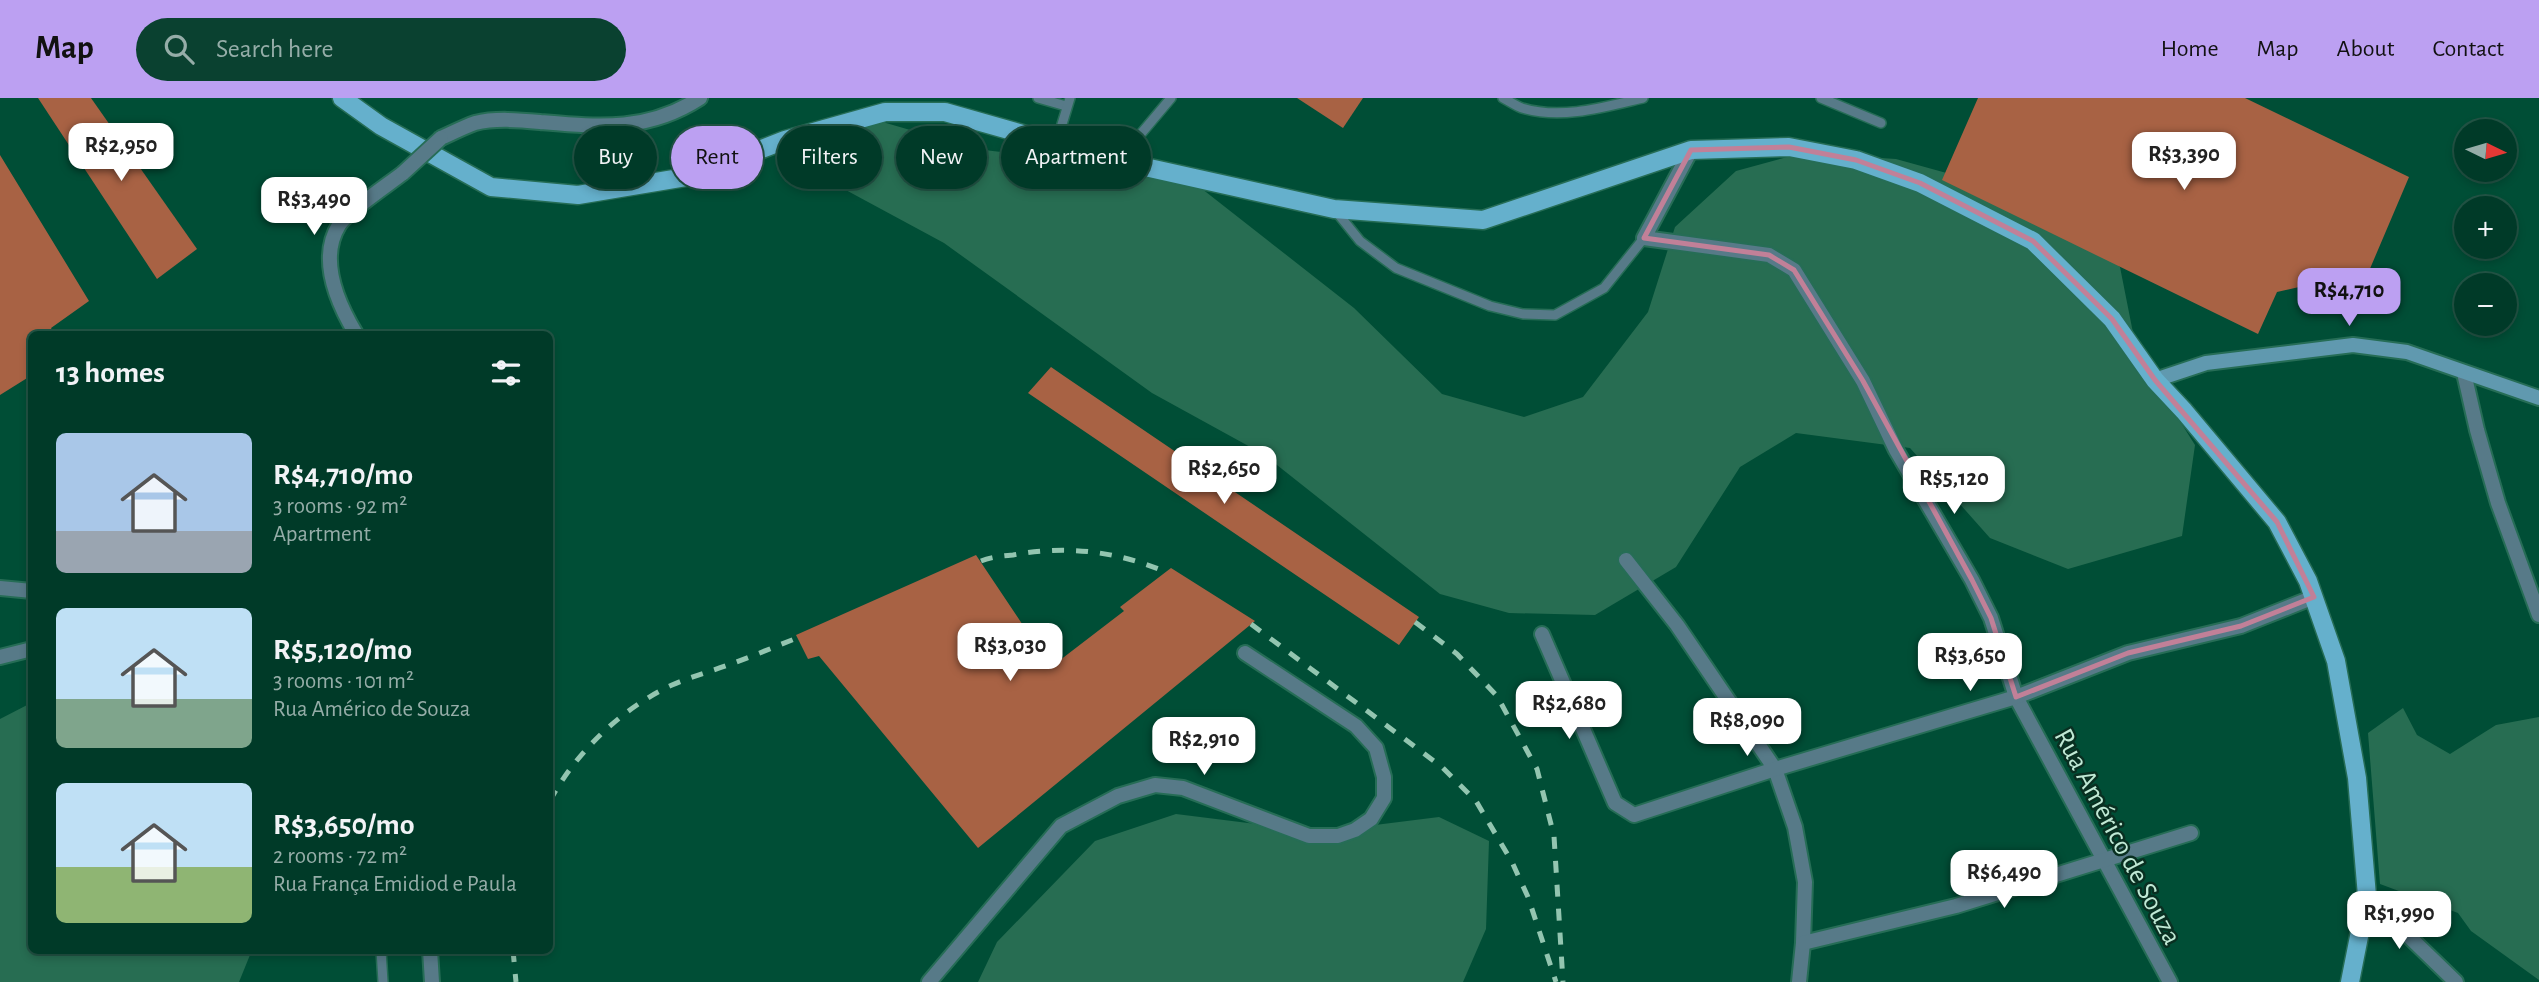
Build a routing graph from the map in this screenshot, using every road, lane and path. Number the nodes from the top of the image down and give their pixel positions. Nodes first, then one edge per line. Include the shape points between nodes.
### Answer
1 (342, 98) edge
2 (700, 98) edge
3 (1038, 98) edge
4 (1171, 98) edge
5 (1503, 98) edge
6 (1643, 98) edge
7 (1821, 98) edge
8 (1068, 102) edge
9 (1881, 123) dead end
10 (1061, 126) edge
11 (1147, 126) edge
12 (1001, 128) edge
13 (1690, 150) junction
14 (1151, 168) edge
15 (1334, 209) junction
16 (1644, 238) junction
17 (354, 331) edge
18 (2464, 373) junction
19 (2155, 380) junction
20 (2539, 398) edge
21 (1626, 560) dead end
22 (0, 588) edge
23 (28, 591) edge
24 (2314, 597) junction
25 (2539, 615) edge
26 (1542, 634) dead end
27 (28, 650) edge
28 (1245, 653) dead end
29 (0, 658) edge
30 (2016, 697) junction
31 (1775, 769) junction
32 (2191, 832) dead end
33 (2104, 861) junction
34 (2367, 896) junction
35 (1803, 943) junction
36 (382, 954) edge
37 (430, 954) edge
38 (383, 982) edge
39 (432, 982) edge
40 (929, 982) edge
41 (1799, 982) edge
42 (2170, 982) edge
43 (2350, 982) edge
44 (2456, 982) edge

1 - 12 main road via 381,126 491,187 578,195 692,176 785,140 885,112 945,111
2 - 17 street, bridge via 660,119 620,126 498,121 476,123 441,138 340,223 330,245 333,285
3 - 8 lane
4 - 11 lane
5 - 6 lane via 1522,108 1559,113
7 - 9 lane
8 - 10 lane
13 - 15 main road via 1483,220
13 - 16 street
13 - 19 main road via 1789,147 1856,160 1920,183 2033,241 2112,319
14 - 15 main road
15 - 16 lane via 1360,241 1396,268 1490,306 1523,314 1555,315 1604,288
16 - 30 street, Rua Américo de Souza via 1769,256 1794,270 1863,381 1896,450 1972,580 1991,618
18 - 19 main road via 2407,352 2353,345 2206,362
18 - 20 main road
18 - 25 street via 2498,503
19 - 24 main road via 2277,522
21 - 31 street via 1677,625
22 - 23 street
24 - 30 street via 2241,626 2128,653
24 - 34 main road via 2336,661 2357,778
26 - 31 street via 1615,803 1634,815
27 - 29 street
28 - 40 street via 1356,726 1376,748 1384,798 1371,819 1338,836 1309,836 1183,788 1155,785 1129,792 1061,826
30 - 31 street
30 - 33 street, Rua Américo de Souza
31 - 35 street via 1795,827 1805,883
32 - 33 street
33 - 35 street via 1956,906
33 - 42 street, Rua Américo de Souza
34 - 43 main road
34 - 44 street
35 - 41 street
36 - 38 lane
37 - 39 street

